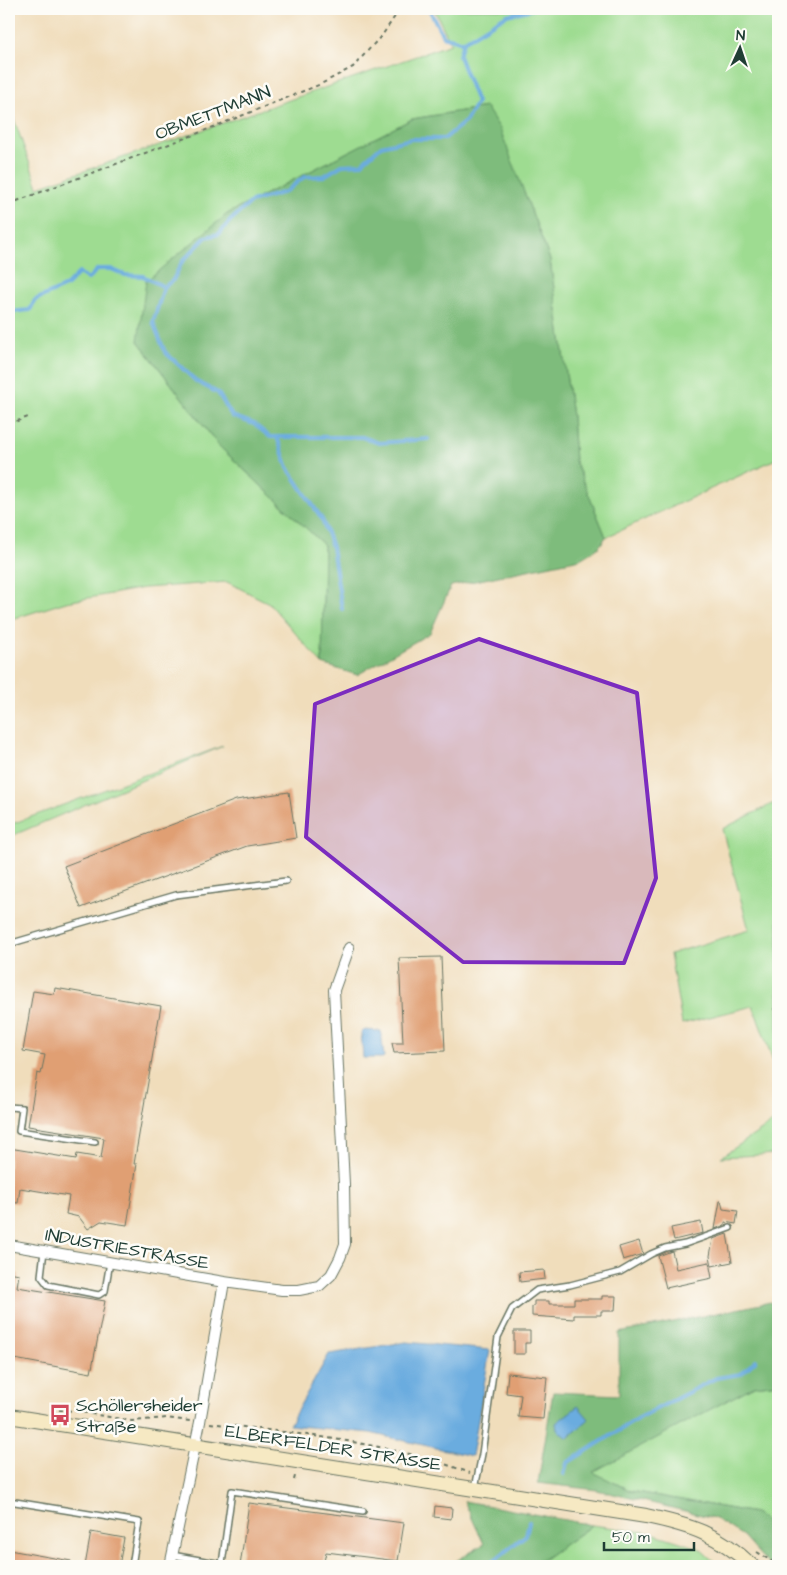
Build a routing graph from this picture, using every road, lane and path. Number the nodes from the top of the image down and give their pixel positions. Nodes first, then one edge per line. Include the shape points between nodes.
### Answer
1 (400, 9) edge
2 (9, 204) edge
3 (32, 416) dead end
4 (9, 424) edge
5 (286, 881) dead end
6 (9, 944) edge
7 (349, 948) dead end
8 (774, 1008) dead end
9 (778, 1019) edge
10 (9, 1107) edge
11 (95, 1142) dead end
12 (730, 1228) dead end
13 (9, 1245) edge
14 (44, 1251) junction
15 (110, 1262) junction
16 (224, 1282) junction
17 (9, 1416) edge
18 (120, 1419) dead end
19 (182, 1420) dead end
20 (220, 1424) dead end
21 (196, 1446) junction
22 (466, 1472) dead end
23 (295, 1476) dead end
24 (294, 1480) dead end
25 (475, 1488) junction
26 (9, 1501) edge
27 (363, 1512) dead end
28 (172, 1555) junction
29 (132, 1566) edge
30 (170, 1566) edge
31 (752, 1566) edge

1 - 2 path, OBMETTMANN via 383,34 353,67 321,84
3 - 4 path
5 - 6 lane via 176,895
7 - 16 street via 334,990 344,1184 345,1244 340,1258 331,1275 319,1286 282,1290
8 - 9 path
10 - 11 lane via 22,1108 19,1131
12 - 25 lane via 665,1248 620,1272 537,1290 512,1309 498,1337
13 - 14 street, INDUSTRIESTRASSE
14 - 15 street, INDUSTRIESTRASSE
14 - 15 lane via 41,1276 48,1285 99,1295 105,1291
15 - 16 street, INDUSTRIESTRASSE
16 - 21 street, INDUSTRIESTRASSE
17 - 21 street, ELBERFELDER STRASSE
18 - 19 path
20 - 22 path, ELBERFELDER STRASSE via 365,1445
21 - 25 street, ELBERFELDER STRASSE
21 - 28 street
23 - 24 path
25 - 31 street, ELBERFELDER STRASSE via 681,1523 729,1546
26 - 29 lane via 139,1522
27 - 28 lane via 232,1491 222,1564
28 - 30 street

